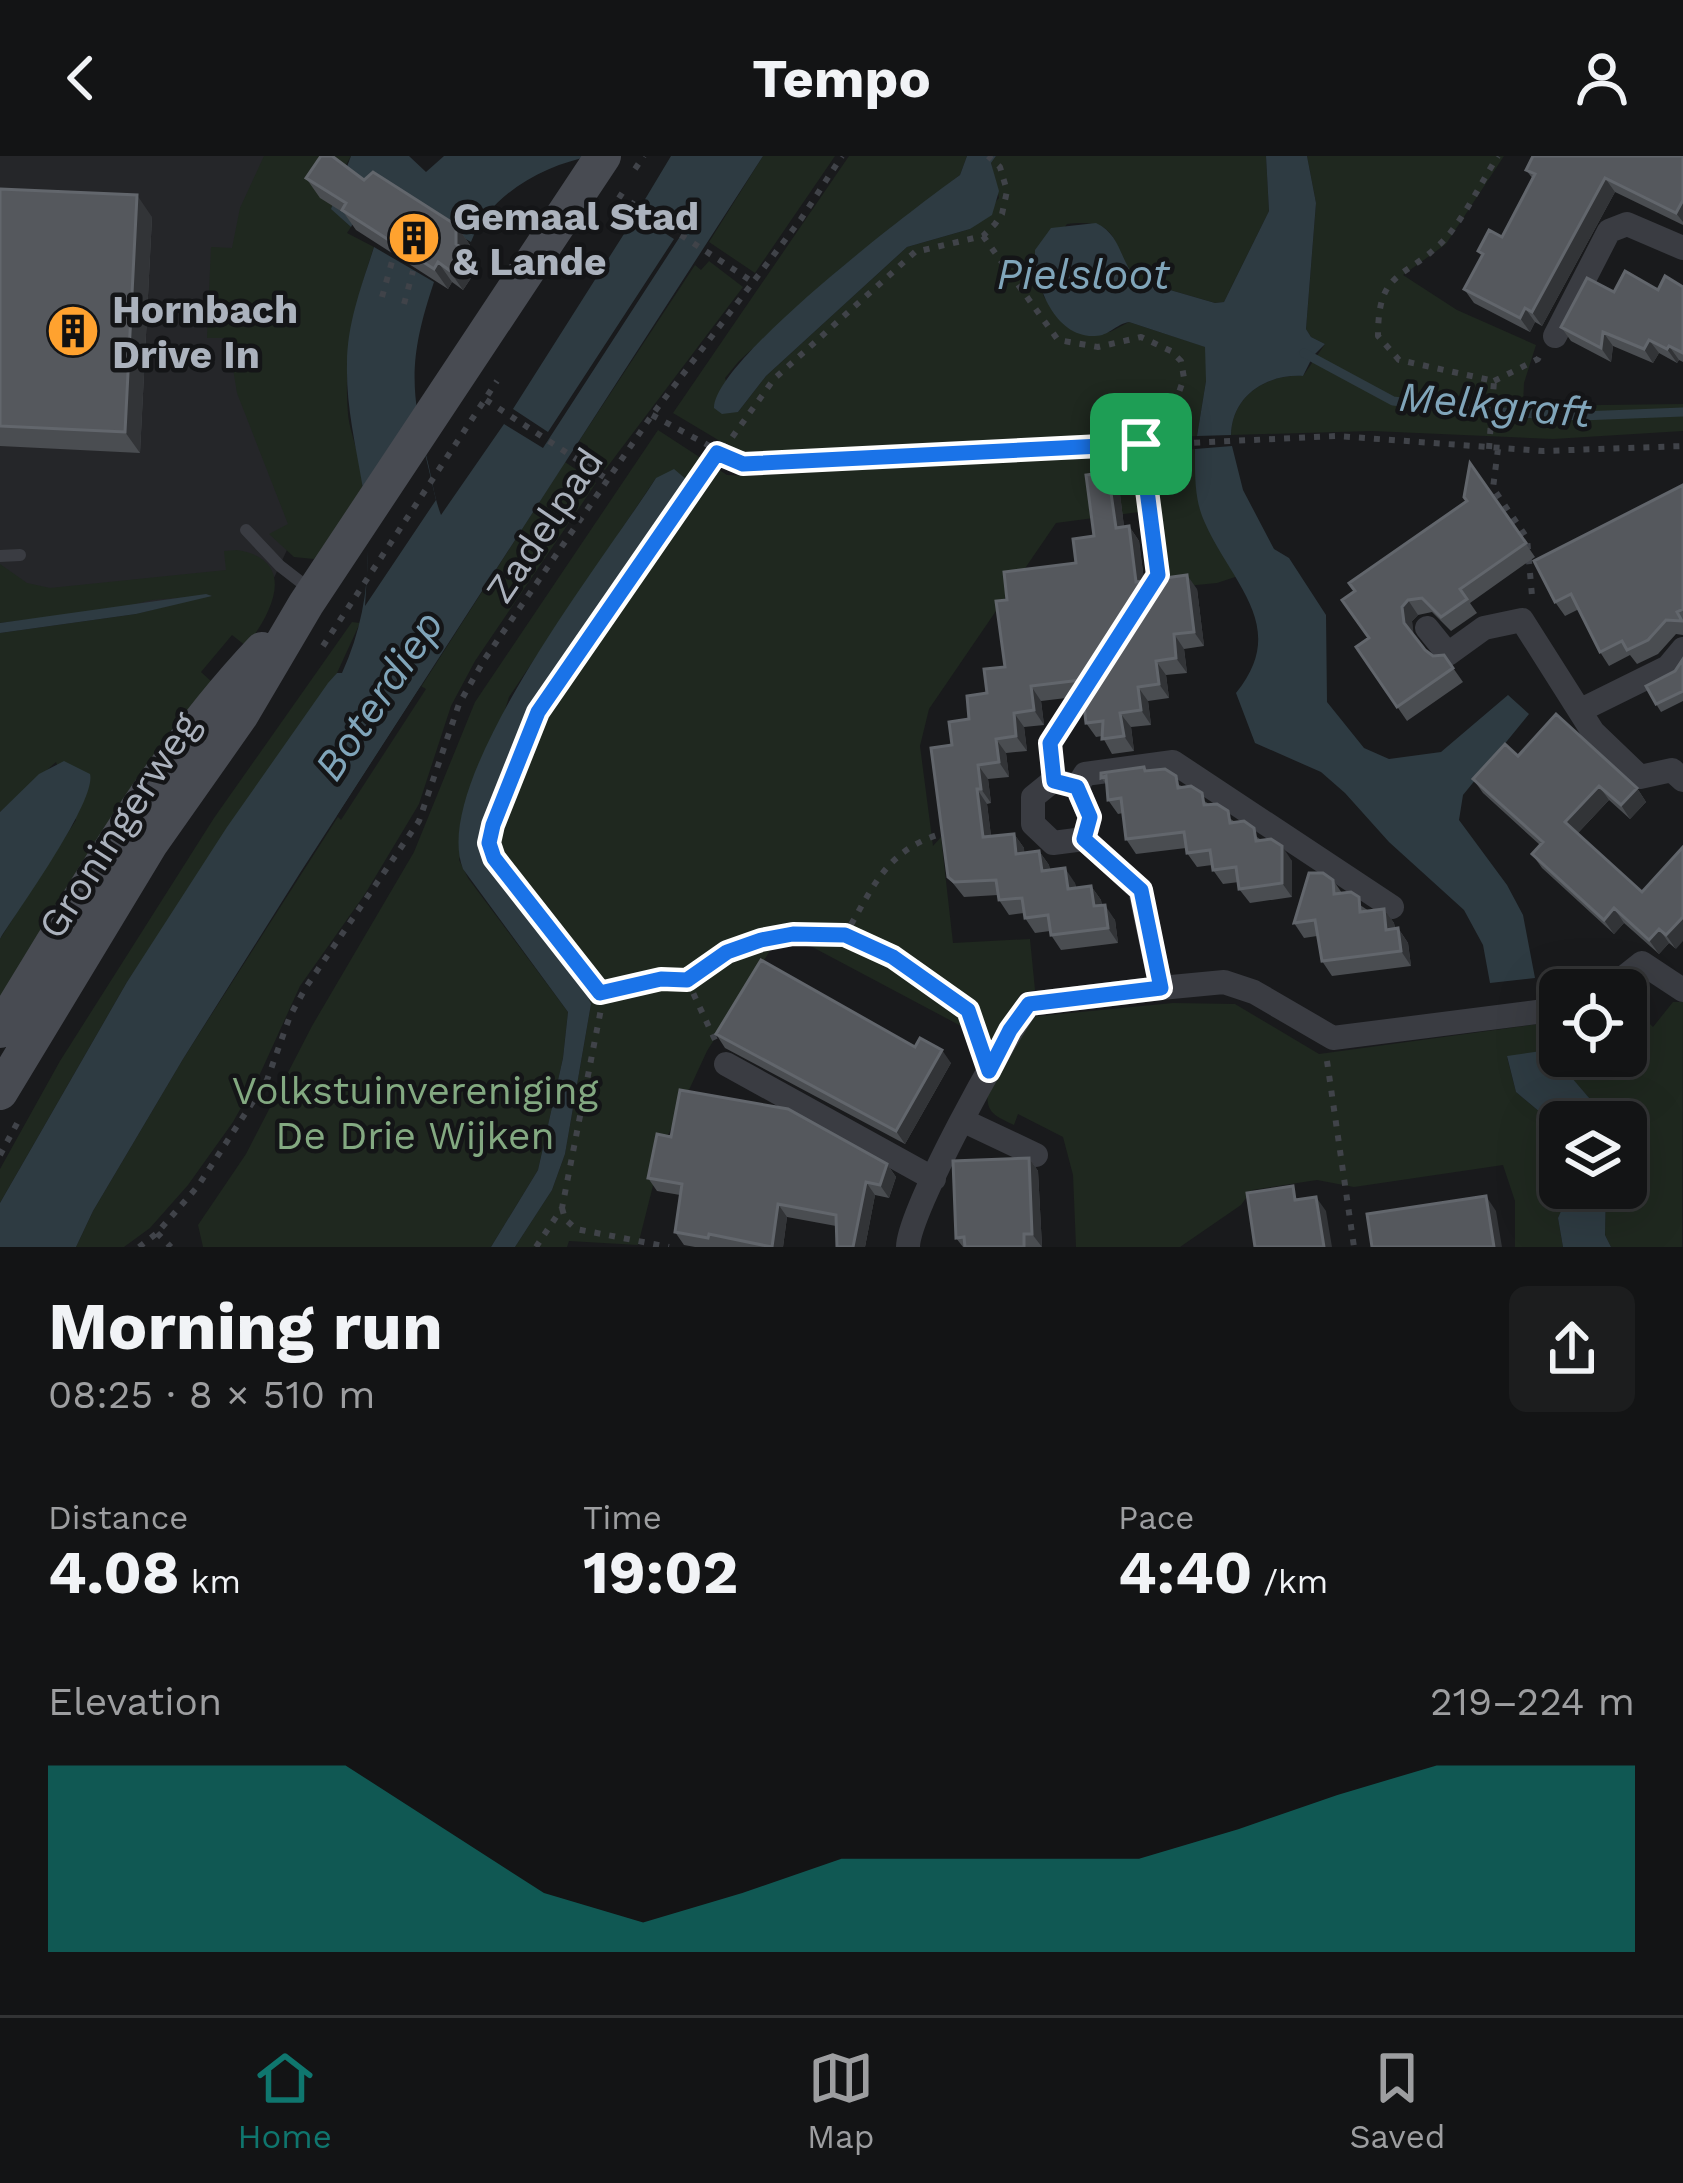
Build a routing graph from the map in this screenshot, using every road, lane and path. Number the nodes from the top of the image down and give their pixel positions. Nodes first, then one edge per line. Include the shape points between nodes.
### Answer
1 (842, 156) edge
2 (1498, 156) edge
3 (991, 158) edge
4 (606, 172) edge
5 (982, 236) junction
6 (1683, 248) edge
7 (393, 258) edge
8 (413, 271) edge
9 (753, 282) junction
10 (382, 297) dead end
11 (404, 304) dead end
12 (1555, 336) joint
13 (1494, 383) junction
14 (485, 400) dead end
15 (652, 415) junction
16 (1164, 443) junction
17 (1141, 444) junction
18 (1683, 446) edge
19 (1494, 449) junction
20 (717, 453) junction
21 (445, 460) dead end
22 (607, 479) junction
23 (246, 530) dead end
24 (20, 555) dead end
25 (0, 556) edge
26 (365, 585) dead end
27 (1146, 594) edge
28 (310, 598) junction
29 (1522, 620) junction
30 (1427, 628) dead end
31 (1683, 649) edge
32 (1086, 687) edge
33 (1580, 710) junction
34 (1683, 780) edge
35 (1066, 784) junction
36 (964, 829) edge
37 (1084, 839) junction
38 (1392, 908) dead end
39 (845, 935) junction
40 (1634, 969) edge
41 (687, 980) junction
42 (1161, 988) junction
43 (1683, 990) edge
44 (600, 993) junction
45 (1539, 1012) edge
46 (1328, 1035) junction
47 (11, 1041) edge
48 (726, 1064) joint
49 (989, 1071) junction
50 (0, 1092) edge
51 (964, 1121) junction
52 (1036, 1155) dead end
53 (934, 1179) junction
54 (562, 1208) junction
55 (157, 1233) junction
56 (139, 1247) edge
57 (171, 1247) edge
58 (536, 1247) edge
59 (669, 1247) edge
60 (908, 1247) edge
61 (1354, 1247) edge

1 - 9 path, Zadelpad
2 - 13 path via 1440,244 1395,275 1378,325 1399,360
3 - 5 path via 1000,166 1006,204
4 - 9 path via 678,234
4 - 28 main road, Groningerweg
5 - 16 path via 1058,340 1098,347 1141,338 1181,361
5 - 20 path via 915,252 773,379
6 - 12 street via 1627,224 1609,231
7 - 10 path
8 - 11 path
9 - 15 path, Zadelpad
12 - 13 path via 1538,359
13 - 19 path
14 - 22 path
15 - 20 path
15 - 22 path, Zadelpad
16 - 17 path
16 - 19 path via 1337,436
17 - 20 path via 743,464
17 - 27 path via 1158,575
18 - 19 path
19 - 29 path via 1492,488 1527,538 1531,560 1532,608
20 - 44 path via 538,712 489,843
21 - 26 path
22 - 55 path, Zadelpad via 459,704 419,821 306,987 267,1080
23 - 28 lane
24 - 25 lane
28 - 47 main road, Groningerweg via 214,701 125,829
29 - 30 street via 1484,628 1448,655
29 - 33 street
31 - 33 street via 1668,667
32 - 35 path via 1050,743
33 - 34 street via 1640,777 1672,770
35 - 37 street via 1090,817
35 - 37 street via 1033,797 1033,824 1054,843
35 - 38 street via 1099,770 1173,762
36 - 39 path via 901,852
37 - 42 street via 1141,890
39 - 41 path via 761,940
39 - 49 path via 893,957 968,1010
40 - 43 street via 1642,963
41 - 44 path
41 - 48 path
42 - 46 street via 1224,982
42 - 49 street via 1029,1004
44 - 54 path
45 - 46 street
46 - 61 path
47 - 50 main road, Groningerweg
48 - 53 street
49 - 51 street
51 - 52 street
51 - 53 street
53 - 60 street
54 - 58 path
54 - 59 path via 576,1229
55 - 56 path, Zadelpad
55 - 57 path

